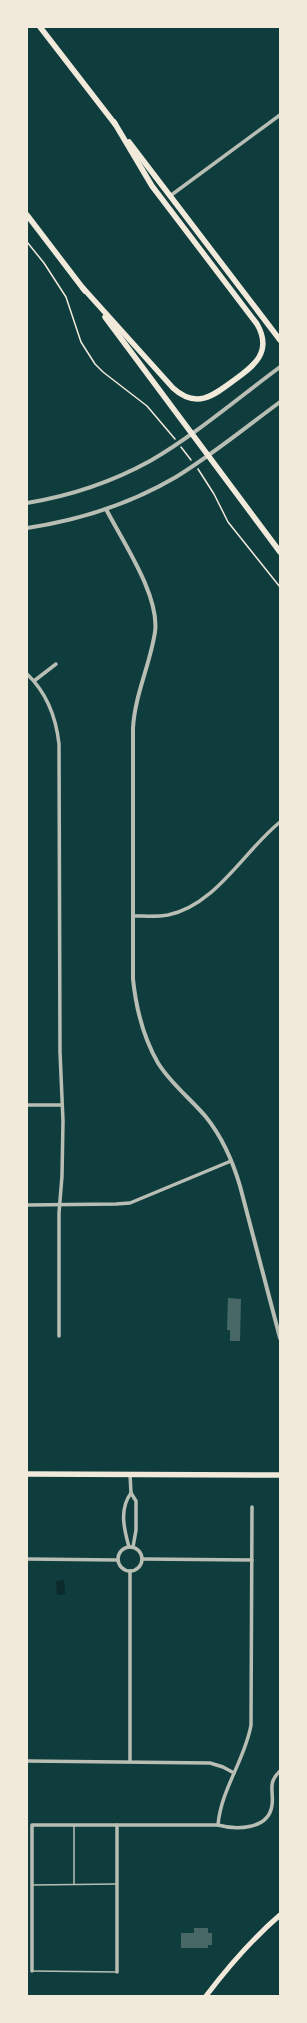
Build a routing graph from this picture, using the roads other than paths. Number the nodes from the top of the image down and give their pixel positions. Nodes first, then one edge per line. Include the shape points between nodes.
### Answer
1 (40, 27) edge
2 (280, 115) edge
3 (114, 122) junction
4 (170, 196) junction
5 (27, 215) edge
6 (83, 288) junction
7 (280, 340) edge
8 (280, 367) edge
9 (280, 402) edge
10 (192, 432) junction
11 (208, 455) junction
12 (27, 503) edge
13 (106, 509) junction
14 (27, 528) edge
15 (280, 552) edge
16 (56, 664) dead end
17 (27, 674) edge
18 (34, 680) junction
19 (280, 822) edge
20 (134, 916) junction
21 (27, 1105) edge
22 (62, 1105) junction
23 (231, 1161) junction
24 (27, 1205) edge
25 (60, 1205) junction
26 (59, 1336) dead end
27 (280, 1338) edge
28 (27, 1474) edge
29 (130, 1474) junction
30 (280, 1475) edge
31 (131, 1493) junction
32 (252, 1507) dead end
33 (128, 1547) junction
34 (133, 1547) junction
35 (27, 1559) edge
36 (142, 1559) junction
37 (118, 1560) junction
38 (252, 1560) junction
39 (130, 1571) junction
40 (27, 1761) edge
41 (130, 1761) junction
42 (280, 1771) edge
43 (234, 1773) junction
44 (74, 1825) junction
45 (117, 1825) junction
46 (218, 1826) junction
47 (74, 1884) junction
48 (117, 1884) junction
49 (32, 1885) junction
50 (280, 1915) edge
51 (32, 1971) joint
52 (117, 1972) joint
53 (206, 1996) edge

1 - 3 main road
2 - 4 street
3 - 4 main road
3 - 6 main road via 152,186 257,324 262,335 261,353 253,367 215,395 200,399 188,398 173,388
4 - 7 main road
5 - 6 main road
6 - 10 main road
8 - 10 street
9 - 11 street
10 - 11 main road
10 - 12 street via 150,461 109,480
11 - 13 street via 161,485
11 - 15 main road
13 - 14 street via 74,519
13 - 20 street via 149,592 156,620 133,718
16 - 18 street
17 - 18 street
18 - 22 street via 52,712 59,744
19 - 20 street via 267,832 230,875 195,904 166,916
20 - 23 street via 133,978 136,1005 150,1047 169,1077 207,1118
21 - 22 street
22 - 25 street via 63,1166
23 - 25 street via 130,1202
23 - 27 street via 240,1186
24 - 25 street
25 - 26 street
28 - 29 main road
29 - 30 main road
29 - 31 street
31 - 33 street via 124,1502 124,1528
31 - 34 street via 136,1501
32 - 38 street
33 - 34 street
33 - 37 street via 119,1552
34 - 36 street via 140,1552
35 - 37 street
36 - 38 street
36 - 39 street via 140,1566
37 - 39 street via 123,1569
38 - 43 street via 251,1725 248,1742
39 - 41 street
40 - 41 street
41 - 43 street via 210,1763
42 - 46 street via 273,1777 272,1806 263,1821 245,1828
43 - 46 street via 219,1812
44 - 45 street
44 - 47 lane
44 - 49 street via 32,1825
45 - 46 street
45 - 48 street
47 - 48 lane
47 - 49 lane
48 - 52 street
49 - 51 street
50 - 53 main road via 262,1930
51 - 52 lane

